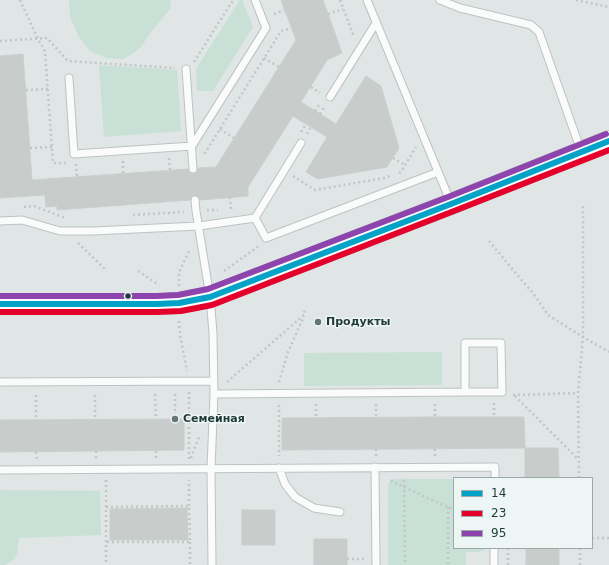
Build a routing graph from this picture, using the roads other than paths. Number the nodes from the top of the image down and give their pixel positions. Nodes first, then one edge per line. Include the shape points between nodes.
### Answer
1 (255, 0) edge
2 (367, 0) edge
3 (440, 0) edge
4 (376, 23) junction
5 (186, 68) road end
6 (69, 78) dead end
7 (327, 96) road end
8 (609, 141) edge
9 (301, 143) dead end
10 (192, 150) junction
11 (581, 152) junction
12 (193, 169) dead end
13 (438, 172) junction
14 (195, 200) dead end
15 (451, 204) junction
16 (254, 218) junction
17 (0, 221) edge
18 (199, 226) junction
19 (210, 297) junction
20 (0, 304) edge
21 (214, 380) junction
22 (0, 382) edge
23 (465, 392) junction
24 (214, 394) junction
25 (375, 467) junction
26 (211, 468) junction
27 (279, 468) junction
28 (0, 470) edge
29 (495, 477) edge
30 (340, 512) dead end
31 (494, 549) edge
32 (212, 565) edge
33 (376, 565) edge
34 (494, 565) edge

1 - 10 lane via 266,28
2 - 4 lane
3 - 11 lane via 460,8 531,25 539,32
4 - 7 lane
4 - 13 lane
5 - 10 lane
6 - 10 lane via 74,154
8 - 11 main road
9 - 16 lane
10 - 12 lane
11 - 15 main road
13 - 15 lane
13 - 16 lane via 266,238
14 - 18 lane
15 - 19 main road
16 - 18 lane
17 - 18 lane via 22,220 66,232
18 - 19 lane
19 - 20 main road via 157,304
19 - 21 lane
21 - 22 lane
21 - 24 lane
23 - 23 lane via 464,343 501,343 502,392
23 - 24 lane
24 - 26 lane
25 - 27 lane
25 - 29 lane via 495,466
25 - 33 lane
26 - 27 lane
26 - 28 lane
26 - 32 lane
27 - 30 lane via 285,484 295,496 314,508
31 - 34 lane

